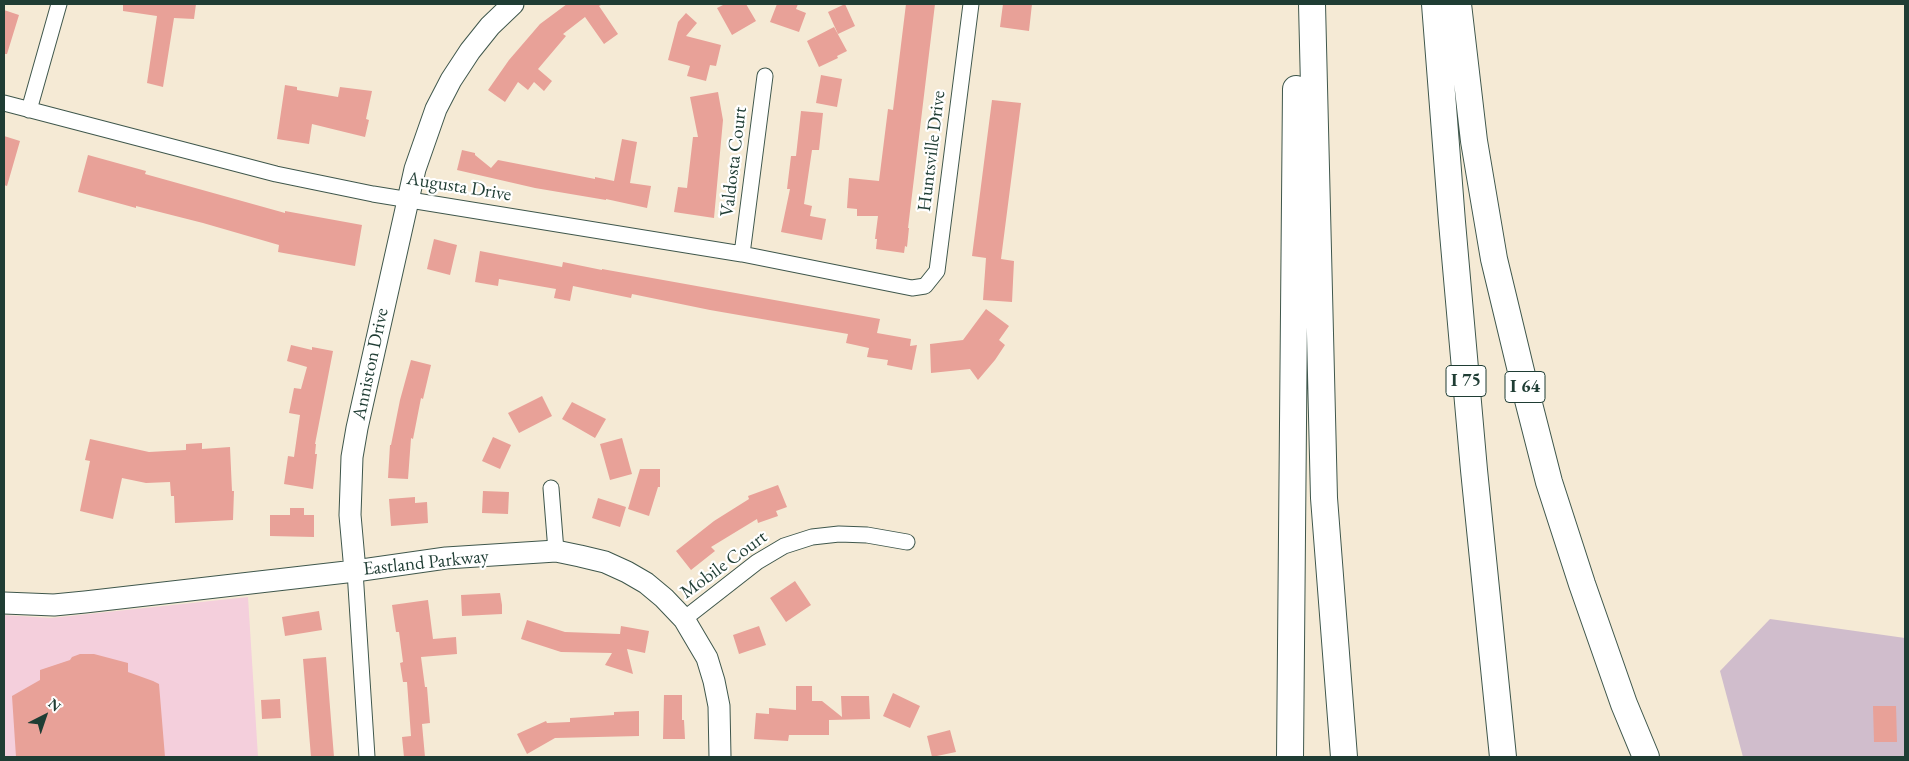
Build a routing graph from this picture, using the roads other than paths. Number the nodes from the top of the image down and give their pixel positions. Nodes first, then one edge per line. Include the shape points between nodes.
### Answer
1 (59, 4) edge
2 (513, 4) edge
3 (971, 4) edge
4 (1297, 4) edge
5 (1312, 4) edge
6 (1435, 4) edge
7 (1458, 4) edge
8 (765, 76) dead end
9 (4, 103) edge
10 (29, 110) junction
11 (407, 199) junction
12 (742, 254) junction
13 (912, 288) joint
14 (551, 488) dead end
15 (907, 542) dead end
16 (556, 551) junction
17 (354, 571) junction
18 (4, 603) edge
19 (684, 619) junction
20 (367, 757) edge
21 (720, 757) edge
22 (1290, 757) edge
23 (1344, 757) edge
24 (1503, 757) edge
25 (1646, 757) edge

1 - 10 street
2 - 11 street, Anniston Drive via 470,50 451,80 424,138
3 - 13 street, Huntsville Drive via 937,271 925,286
4 - 22 highway
5 - 23 highway via 1324,498
6 - 24 highway, I 75 via 1472,451
7 - 25 highway, I 64 via 1474,141 1494,259 1532,415 1549,482 1582,584
8 - 12 street, Valdosta Court
9 - 10 street, Augusta Drive
10 - 11 street, Augusta Drive via 276,174
11 - 12 street, Augusta Drive
11 - 17 street, Anniston Drive via 352,457 350,515
12 - 13 street, Augusta Drive
14 - 16 street
15 - 19 street, Mobile Court via 839,534 812,537 784,546 757,562
16 - 17 street, Eastland Parkway via 446,558
16 - 19 street, Eastland Parkway via 605,562 628,572 664,598
17 - 18 street, Eastland Parkway via 68,604
17 - 20 street, Anniston Drive
19 - 21 street, Eastland Parkway via 707,658 714,681 719,706

